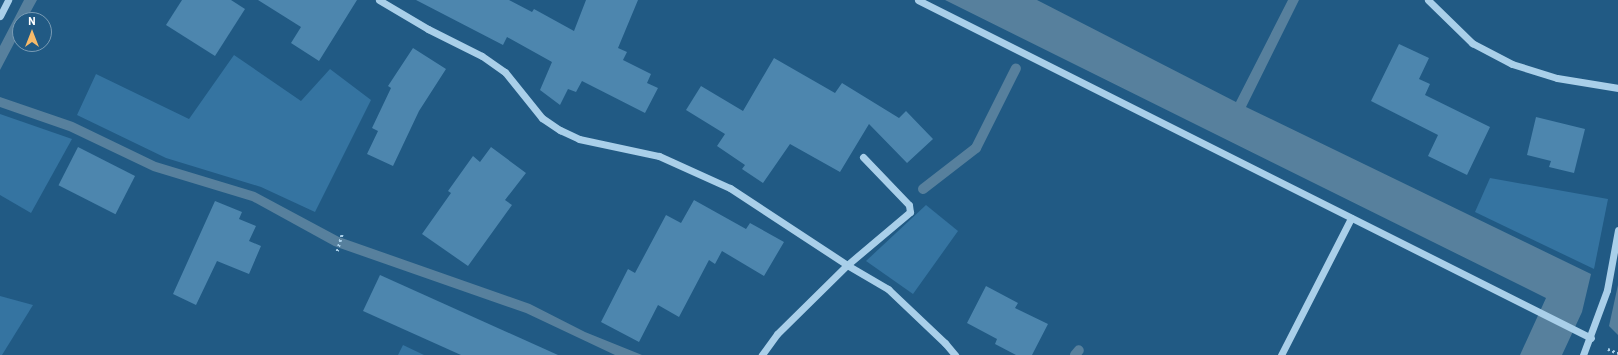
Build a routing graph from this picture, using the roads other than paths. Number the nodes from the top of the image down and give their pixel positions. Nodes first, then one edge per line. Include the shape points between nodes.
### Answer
1 (8, 0) edge
2 (379, 0) edge
3 (918, 0) edge
4 (1428, 0) edge
5 (0, 16) edge
6 (1618, 88) edge
7 (862, 157) dead end
8 (1351, 218) junction
9 (1618, 230) edge
10 (847, 265) junction
11 (1591, 338) junction
12 (762, 355) edge
13 (954, 355) edge
14 (1281, 355) edge
15 (1583, 355) edge

1 - 5 street
2 - 10 street via 505,72 542,118 560,130 579,139 659,156 730,188
3 - 8 street
4 - 6 street via 1472,43 1512,64 1557,78
7 - 10 street via 909,205 910,212
8 - 11 street
8 - 14 street
9 - 11 street via 1607,290
10 - 12 street via 777,334
10 - 13 street via 888,289 945,342
11 - 15 street

